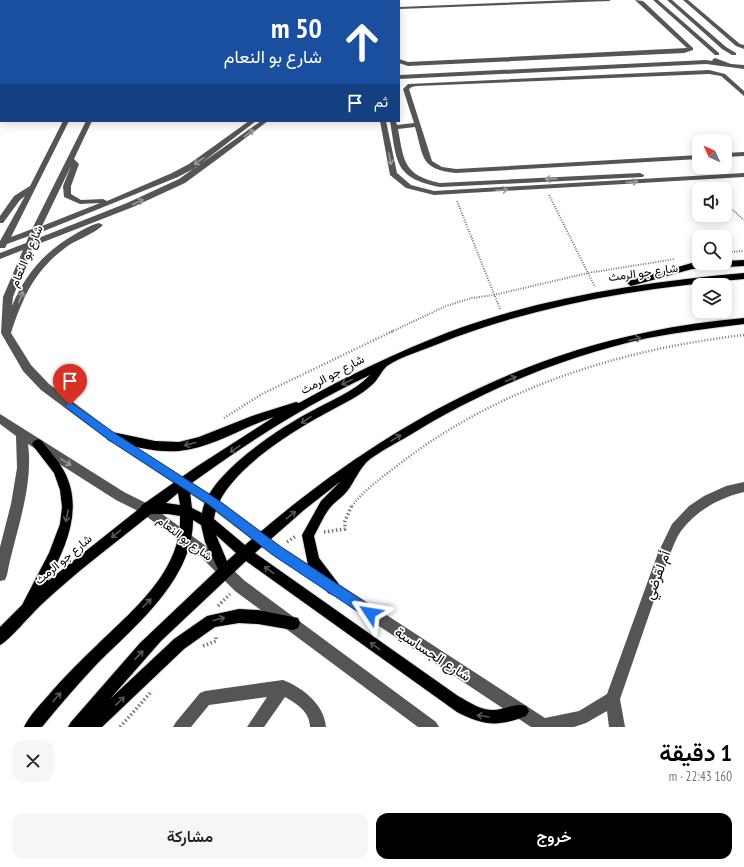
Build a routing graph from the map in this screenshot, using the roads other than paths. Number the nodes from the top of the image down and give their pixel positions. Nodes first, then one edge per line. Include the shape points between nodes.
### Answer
1 (373, 0) edge
2 (378, 0) edge
3 (454, 0) edge
4 (465, 0) edge
5 (609, 0) edge
6 (637, 0) edge
7 (655, 0) edge
8 (669, 0) edge
9 (686, 0) edge
10 (562, 1) edge
11 (400, 2) edge
12 (468, 5) junction
13 (400, 8) edge
14 (694, 22) junction
15 (710, 22) junction
16 (664, 23) junction
17 (682, 23) junction
18 (744, 47) edge
19 (610, 54) junction
20 (716, 55) junction
21 (501, 59) junction
22 (400, 61) edge
23 (619, 64) junction
24 (721, 64) junction
25 (730, 66) junction
26 (744, 67) edge
27 (506, 69) junction
28 (400, 72) edge
29 (628, 75) junction
30 (744, 76) edge
31 (400, 77) edge
32 (512, 80) junction
33 (744, 94) edge
34 (66, 122) edge
35 (88, 122) edge
36 (252, 122) edge
37 (264, 122) edge
38 (383, 122) edge
39 (394, 124) edge
40 (418, 125) junction
41 (744, 154) edge
42 (732, 155) edge
43 (692, 157) edge
44 (70, 158) junction
45 (563, 164) junction
46 (692, 170) edge
47 (732, 170) edge
48 (744, 170) edge
49 (744, 175) edge
50 (571, 178) junction
51 (35, 184) junction
52 (115, 200) junction
53 (124, 208) junction
54 (0, 220) edge
55 (35, 232) junction
56 (1, 246) edge
57 (28, 247) junction
58 (0, 256) edge
59 (744, 263) edge
60 (744, 276) edge
61 (599, 294) junction
62 (744, 321) edge
63 (6, 333) junction
64 (382, 365) junction
65 (319, 397) junction
66 (0, 418) edge
67 (21, 434) junction
68 (112, 437) junction
69 (38, 444) junction
70 (363, 459) junction
71 (183, 483) junction
72 (744, 487) edge
73 (212, 501) junction
74 (146, 510) junction
75 (186, 511) junction
76 (206, 522) junction
77 (185, 538) junction
78 (261, 540) junction
79 (246, 553) junction
80 (226, 571) junction
81 (0, 575) edge
82 (333, 588) junction
83 (26, 609) junction
84 (292, 623) junction
85 (0, 638) edge
86 (284, 687) junction
87 (612, 699) junction
88 (521, 711) junction
89 (544, 726) edge
90 (32, 727) edge
91 (76, 727) edge
92 (91, 727) edge
93 (181, 727) edge
94 (255, 727) edge
95 (318, 727) edge
96 (431, 727) edge
97 (617, 727) edge

1 - 2 street
3 - 11 street
4 - 12 street
5 - 10 street
6 - 16 street
7 - 17 street
8 - 14 street
9 - 15 street
10 - 12 street
12 - 13 street
14 - 15 street
14 - 20 street via 724,48 736,54
15 - 18 street
16 - 17 street
16 - 19 street via 691,49
17 - 20 street
19 - 21 street
19 - 23 street
20 - 23 street
20 - 24 street via 715,60
21 - 22 street via 408,64
21 - 27 street
23 - 24 street
23 - 27 street
23 - 29 street
24 - 25 street
25 - 26 street
25 - 30 street
27 - 28 street
27 - 31 street
27 - 32 street
29 - 32 street
29 - 33 street via 714,72 723,75
32 - 40 street via 410,85 406,90
34 - 51 street, شارع بو النعام
35 - 44 street, شارع بو النعام
36 -> 52 street via 192,166
53 -> 37 street via 182,180
38 -> 49 street via 393,174 407,187 425,192 454,193
39 - 40 street
50 -> 39 street via 428,184 409,174 403,167
40 - 45 street via 429,162 440,169 456,171
41 - 42 street
43 - 45 street
44 - 52 street via 75,164 66,191 70,198 86,203
44 - 55 street, شارع بو النعام
45 - 50 street
46 - 50 street
47 - 48 street
51 - 54 street via 18,198
51 - 56 street, شارع بو النعام
52 - 55 street
53 - 57 street
63 -> 53 street via 26,286 38,269 62,247 110,220
55 - 56 street
55 - 57 street, شارع بو النعام
57 - 58 street
57 - 63 street, شارع بو النعام via 8,297
59 - 61 main road via 692,266 658,274
60 - 61 main road, شارع جو الرمث via 682,281
61 - 64 main road, شارع جو الرمث via 503,318
70 -> 62 main road via 411,428 468,398 565,358 651,335
63 - 68 street via 27,368 45,387
64 -> 65 main road, شارع جو الرمث
64 -> 73 main road via 369,382 318,412 248,459 220,486
65 -> 68 main road via 182,446 152,445
65 -> 71 main road, شارع جو الرمث
66 - 67 street, شارع بو النعام
67 - 69 street, شارع بو النعام
67 - 81 street via 24,447 23,472
68 - 71 street
69 -> 74 street, شارع بو النعام
69 -> 83 main road via 60,474 69,506 60,543
78 -> 70 main road
70 - 82 main road via 343,488 325,505 308,535 313,562
71 - 73 street
71 - 74 main road, شارع جو الرمث
71 - 75 main road
72 - 87 street, أم لقرضي via 726,491 708,500 693,510 676,528 664,553
73 - 76 main road
73 - 78 street
74 - 75 main road via 169,508
74 - 77 street, شارع بو النعام
74 -> 83 main road, شارع جو الرمث
75 - 76 main road
75 - 77 main road
76 - 79 main road
76 - 80 main road via 217,555
77 - 80 street, شارع بو النعام
90 -> 77 main road via 82,670 158,592 180,556
78 - 79 main road
78 - 82 street, شارع الجساسية
79 - 80 main road
88 -> 79 main road via 505,717 480,716 460,705
80 - 84 street via 240,586
91 -> 80 main road via 135,659
82 - 88 street, شارع الجساسية
83 - 85 main road, شارع جو الرمث
92 -> 84 main road via 179,644 216,619 239,616
84 - 96 street
86 - 93 street via 205,698
86 - 94 street
86 - 95 street via 315,711 319,719
87 - 89 street via 581,718
87 - 97 street, أم لقرضي
88 - 89 street, شارع الجساسية

